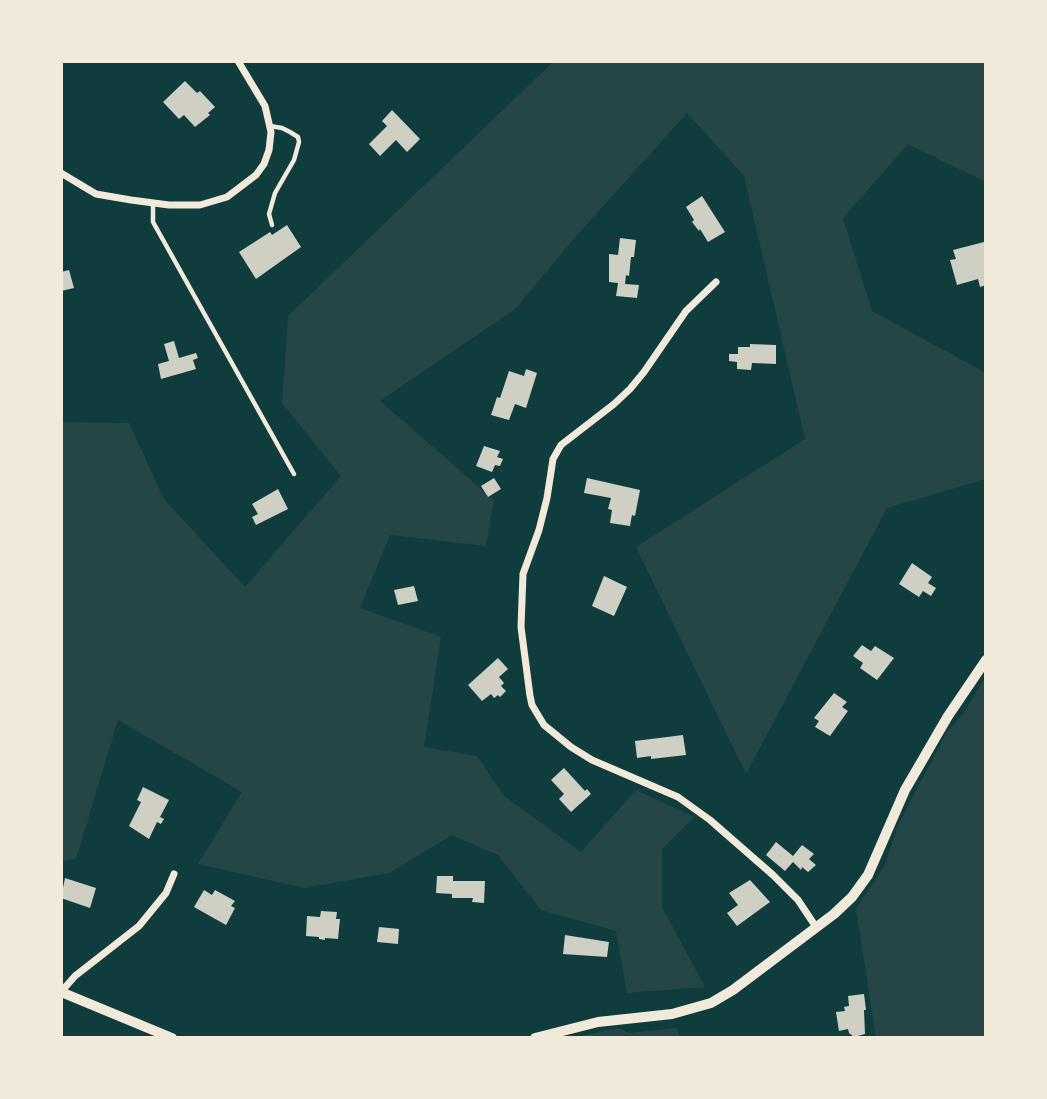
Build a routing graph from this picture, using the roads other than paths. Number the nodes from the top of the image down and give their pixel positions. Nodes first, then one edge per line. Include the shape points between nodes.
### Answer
1 (239, 61) edge
2 (270, 126) junction
3 (61, 173) edge
4 (153, 203) junction
5 (272, 225) dead end
6 (716, 282) dead end
7 (294, 474) dead end
8 (986, 660) edge
9 (174, 874) dead end
10 (816, 927) junction
11 (61, 992) edge
12 (172, 1038) edge
13 (535, 1038) edge

1 - 2 street via 265,106
2 - 4 street via 264,164 227,197 200,205
2 - 5 lane via 285,129 299,142 275,193 269,214
3 - 4 street via 96,194
4 - 7 lane via 153,222
6 - 10 street via 686,311 630,389 561,445 553,458 547,498 523,574 521,626 531,705 544,725 571,747 691,805 773,875
8 - 10 street via 905,790 868,875 852,897
9 - 11 street via 166,893 139,926
10 - 13 street via 711,1003
11 - 12 street

